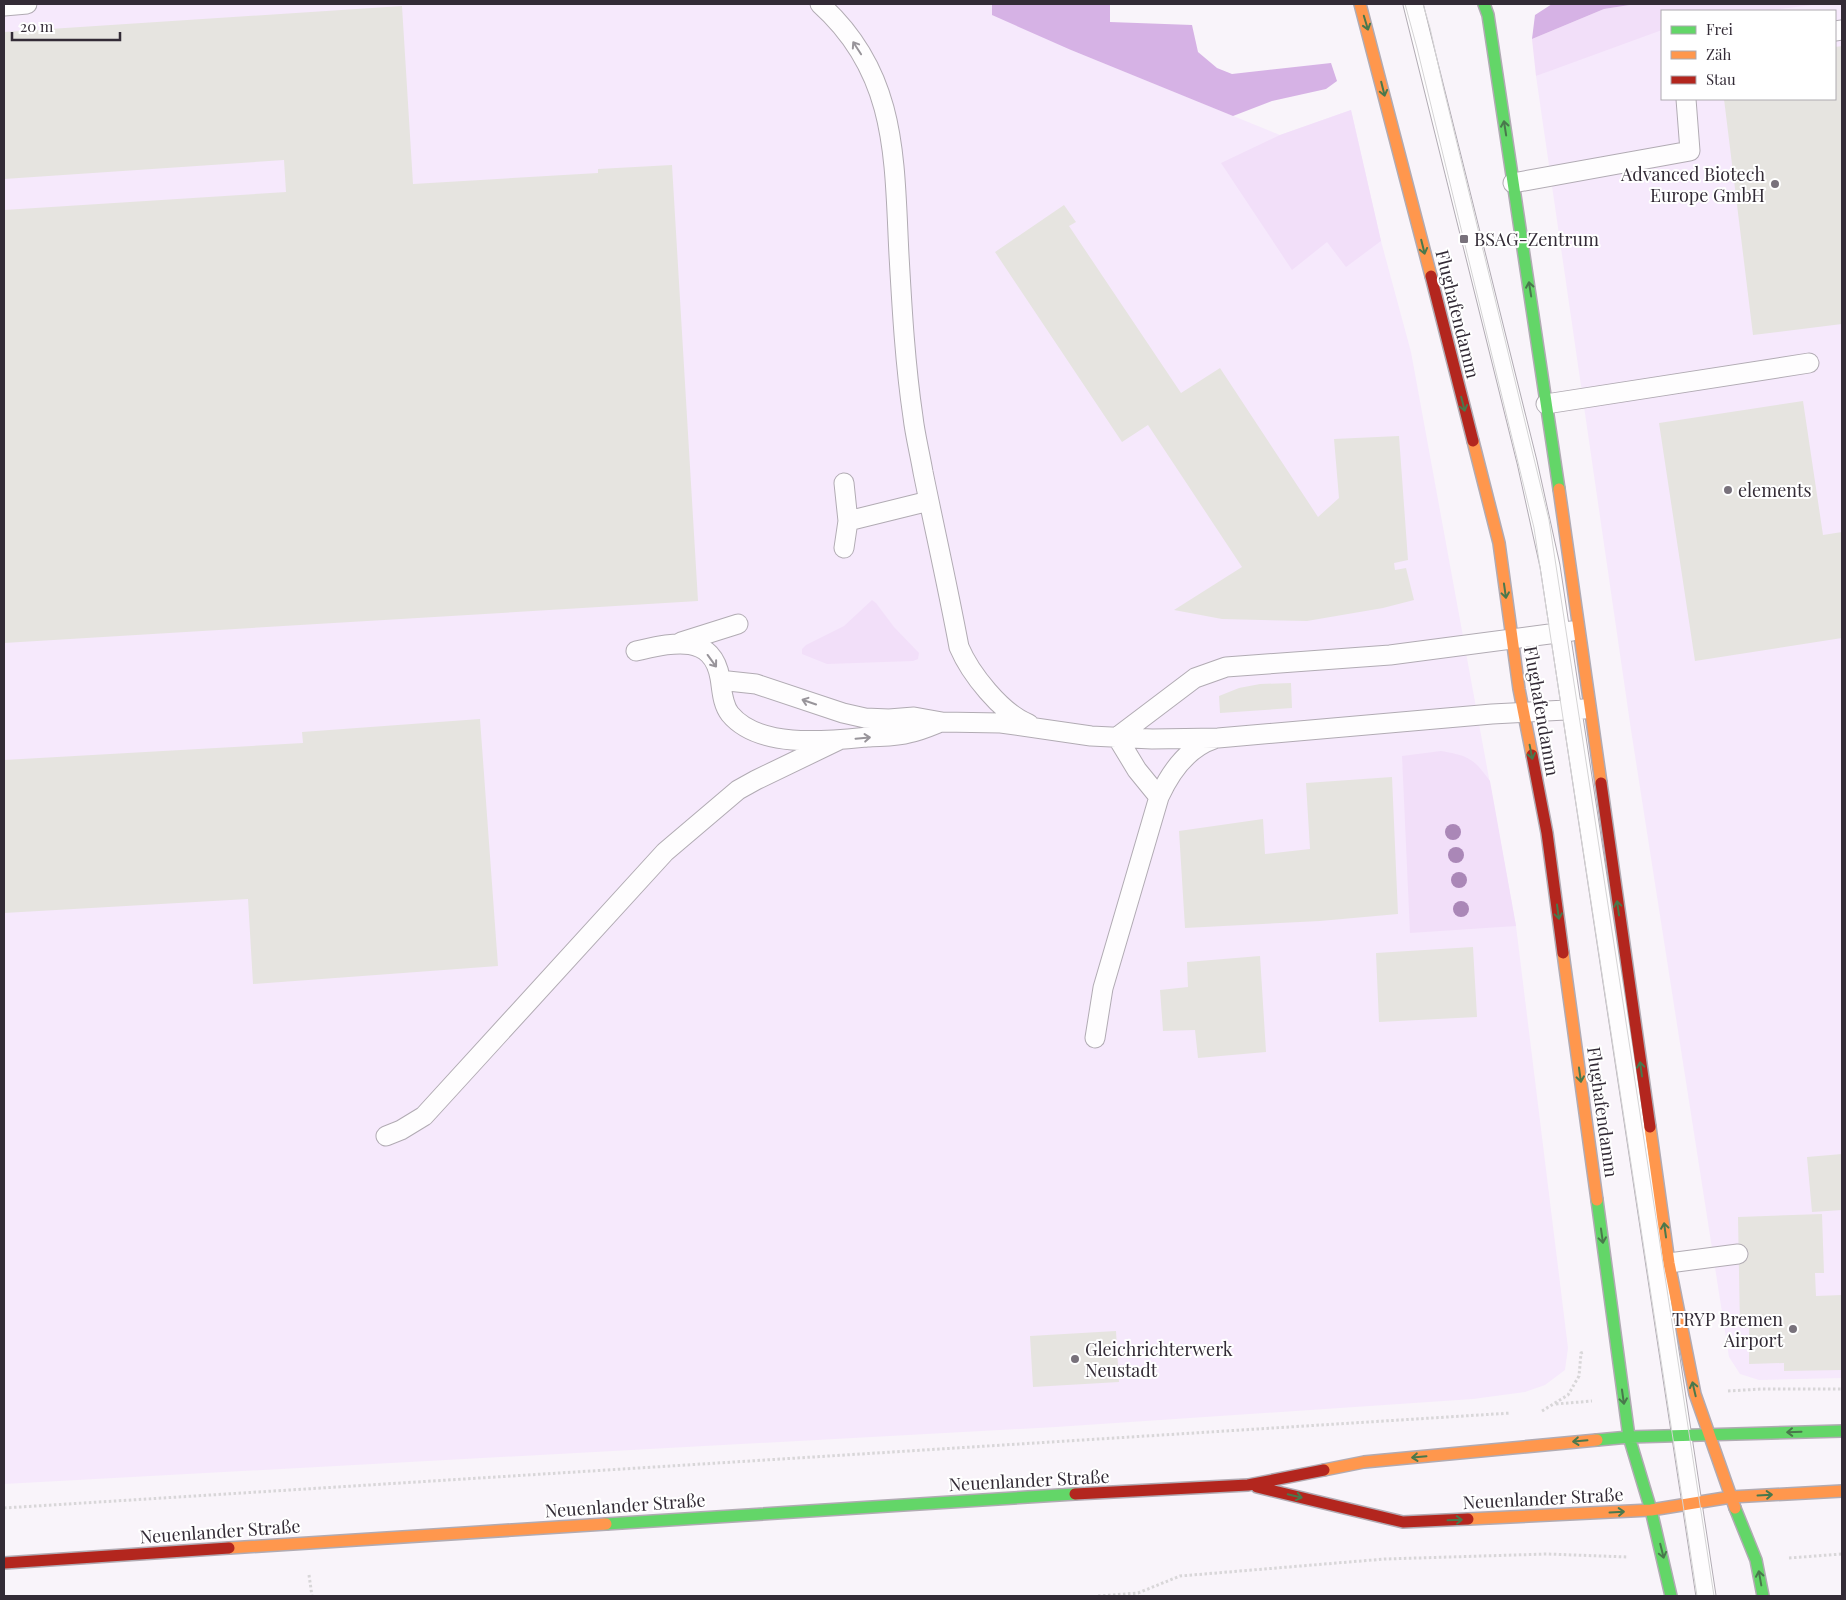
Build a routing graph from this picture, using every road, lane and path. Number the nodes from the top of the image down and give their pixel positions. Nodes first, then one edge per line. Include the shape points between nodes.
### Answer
1 (27, 4) edge
2 (820, 4) edge
3 (1360, 4) edge
4 (1414, 4) edge
5 (1484, 4) edge
6 (4, 6) edge
7 (1686, 100) edge
8 (1513, 183) junction
9 (1809, 364) dead end
10 (1546, 404) junction
11 (844, 483) dead end
12 (929, 501) junction
13 (848, 521) junction
14 (844, 548) dead end
15 (738, 624) dead end
16 (1569, 631) junction
17 (1512, 639) junction
18 (681, 642) junction
19 (636, 651) dead end
20 (728, 681) dead end
21 (1581, 709) junction
22 (1524, 713) junction
23 (942, 722) junction
24 (1038, 728) junction
25 (1116, 737) junction
26 (1218, 738) junction
27 (839, 740) junction
28 (1159, 798) junction
29 (1095, 1038) dead end
30 (386, 1136) dead end
31 (1738, 1254) dead end
32 (1669, 1263) junction
33 (1580, 1353) dead end
34 (1842, 1388) edge
35 (1695, 1394) junction
36 (1534, 1411) dead end
37 (1514, 1413) dead end
38 (1842, 1431) edge
39 (1681, 1436) junction
40 (1709, 1436) junction
41 (1629, 1437) junction
42 (1248, 1485) junction
43 (1842, 1491) edge
44 (1731, 1497) junction
45 (1692, 1503) junction
46 (4, 1508) edge
47 (1651, 1510) junction
48 (1842, 1554) edge
49 (1664, 1559) junction
50 (1756, 1560) junction
51 (4, 1563) edge
52 (1098, 1596) edge
53 (1671, 1596) edge
54 (1706, 1596) edge
55 (1763, 1596) edge

1 - 6 lane
12 -> 2 lane via 913,417 889,122 880,91 864,59 849,35
3 -> 17 main road, Flughafendamm via 1499,543
4 - 16 lane via 1550,566
8 -> 5 main road
7 - 8 lane via 1690,151
10 -> 8 main road
9 - 10 lane
10 - 16 main road
11 - 13 lane
12 - 13 lane
12 - 24 lane via 959,646 965,661 1004,707
13 - 14 lane
15 - 18 lane
16 - 17 lane
16 - 21 lane
17 - 22 main road, Flughafendamm
17 - 25 lane via 1390,655 1226,667 1196,678
18 - 19 lane
18 -> 27 lane via 703,650 714,661 724,702 740,723 772,738
23 -> 20 lane via 914,716 865,718 756,684
21 - 22 lane
32 -> 21 main road
21 - 39 lane
22 - 26 lane
22 -> 41 main road, Flughafendamm via 1547,833
23 - 24 lane via 1001,723
27 -> 23 lane via 908,734
24 - 25 lane
25 - 26 lane
25 - 28 lane
26 - 28 lane via 1206,742 1187,756 1172,772
27 - 30 lane via 738,790 665,852 424,1116
28 - 29 lane via 1103,988
31 - 32 lane
35 -> 32 main road
33 - 36 path via 1579,1376 1568,1395 1544,1411
34 - 35 path
35 - 40 main road
37 - 46 path
38 -> 40 main road, Neuenlander Straße
39 - 40 main road, Neuenlander Straße
39 - 41 main road, Neuenlander Straße
39 - 45 lane
40 - 44 main road
41 -> 42 main road, Neuenlander Straße via 1364,1462
41 - 47 main road, Flughafendamm
42 -> 47 main road, Neuenlander Straße via 1403,1522
42 - 51 main road, Neuenlander Straße
44 -> 43 main road, Neuenlander Straße
44 - 45 main road, Neuenlander Straße
44 - 50 main road
45 - 47 main road, Neuenlander Straße
45 - 54 lane
47 -> 49 main road, Flughafendamm
48 - 50 path
49 - 52 path via 1547,1554 1385,1559 1180,1576 1138,1593
49 - 53 main road, Flughafendamm
55 -> 50 main road

